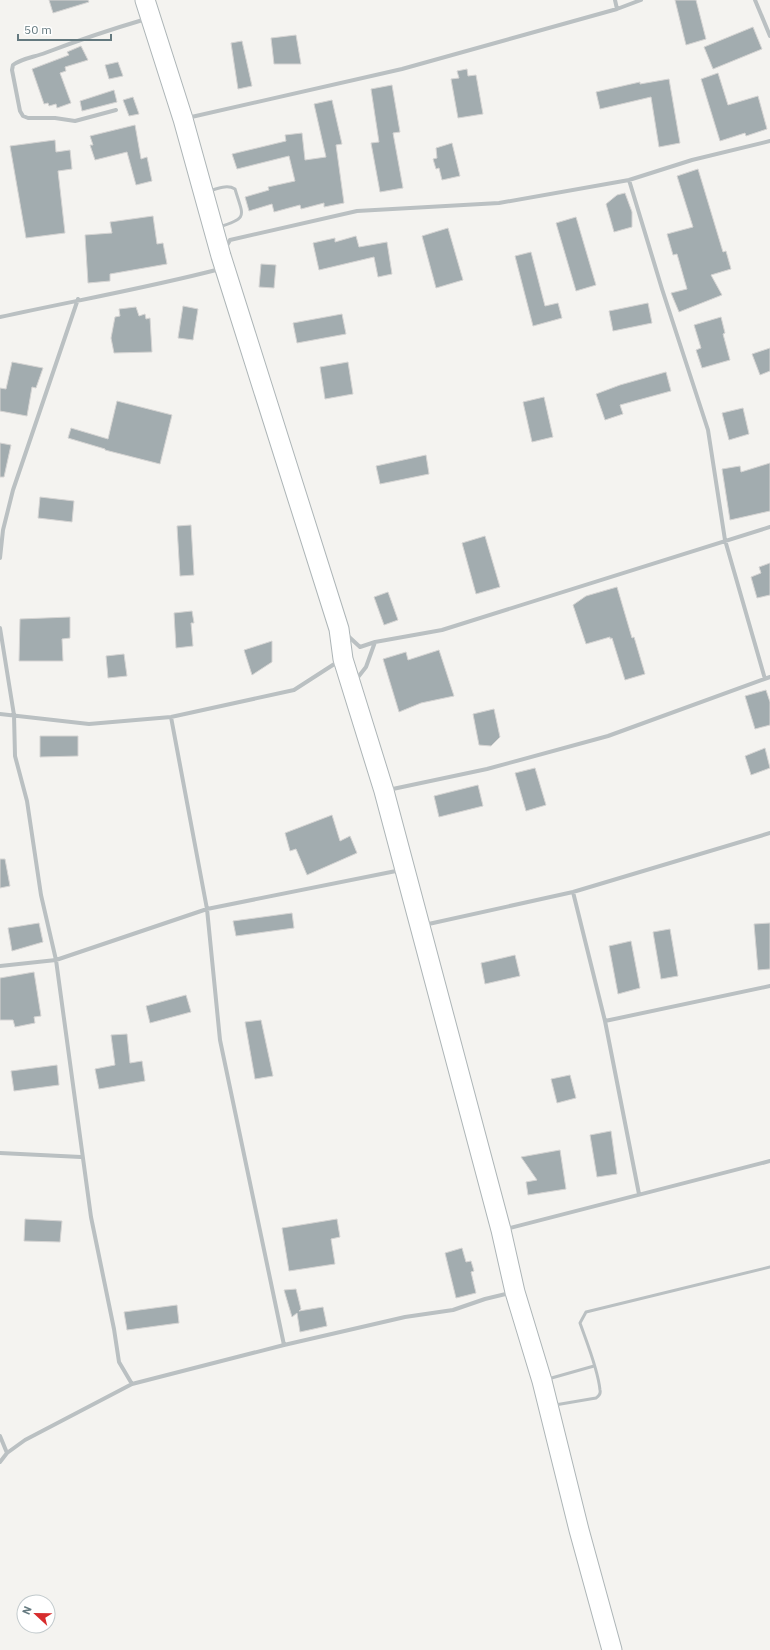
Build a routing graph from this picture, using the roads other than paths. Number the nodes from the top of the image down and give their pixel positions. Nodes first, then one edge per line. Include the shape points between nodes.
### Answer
1 (145, 0) edge
2 (614, 0) edge
3 (641, 0) edge
4 (754, 0) edge
5 (617, 9) junction
6 (150, 18) junction
7 (770, 36) edge
8 (116, 110) dead end
9 (183, 119) junction
10 (770, 141) edge
11 (630, 180) junction
12 (203, 192) junction
13 (213, 229) junction
14 (223, 262) junction
15 (78, 300) junction
16 (0, 317) edge
17 (770, 526) edge
18 (725, 540) junction
19 (0, 558) edge
20 (0, 628) edge
21 (339, 628) junction
22 (375, 642) junction
23 (343, 659) junction
24 (768, 678) edge
25 (352, 686) junction
26 (0, 714) edge
27 (14, 714) junction
28 (171, 717) junction
29 (384, 791) junction
30 (770, 833) edge
31 (404, 870) junction
32 (573, 892) junction
33 (207, 909) junction
34 (420, 926) junction
35 (56, 960) junction
36 (0, 966) edge
37 (770, 986) edge
38 (605, 1021) junction
39 (0, 1153) edge
40 (81, 1157) junction
41 (770, 1161) edge
42 (639, 1194) junction
43 (501, 1230) junction
44 (770, 1267) edge
45 (514, 1292) junction
46 (284, 1345) junction
47 (594, 1366) junction
48 (542, 1381) junction
49 (132, 1384) junction
50 (549, 1406) junction
51 (0, 1436) edge
52 (7, 1453) junction
53 (0, 1462) edge
54 (612, 1650) edge

1 - 6 main road
2 - 5 street
3 - 5 street
4 - 7 street
5 - 9 street via 402,69
6 - 8 street via 92,35 13,65 23,116 75,120
6 - 9 main road
9 - 12 main road
10 - 11 street via 692,160
11 - 14 street via 499,203 358,211 230,240
11 - 18 street via 708,430
12 - 13 main road
12 - 13 lane via 232,186 239,201 241,219
13 - 14 main road
14 - 15 street via 161,284
14 - 21 main road
15 - 16 street
15 - 19 street via 13,490 3,530
17 - 18 street
18 - 22 street via 442,630
18 - 24 street
20 - 27 street
21 - 22 street via 360,647
21 - 23 main road
22 - 25 street via 366,667
23 - 25 main road
23 - 28 street via 294,690
24 - 29 street via 608,736 487,768
25 - 29 main road
26 - 27 street
27 - 28 street via 89,724
27 - 35 street via 15,756 27,801 41,895
28 - 33 street
29 - 31 main road
30 - 32 street
31 - 33 street
31 - 34 main road
32 - 34 street
32 - 38 street
33 - 35 street
33 - 46 street via 220,1040
34 - 43 main road
35 - 36 street
35 - 40 street
37 - 38 street
38 - 42 street
39 - 40 street
40 - 49 street via 120,1362
41 - 42 street
42 - 43 street
43 - 45 main road
44 - 47 lane via 586,1312 580,1323
45 - 46 street via 453,1310 405,1317
45 - 48 main road
46 - 49 street
47 - 48 lane
47 - 50 lane via 601,1390 598,1397
48 - 50 main road
49 - 52 street via 25,1440
50 - 54 main road
51 - 52 street
52 - 53 street

